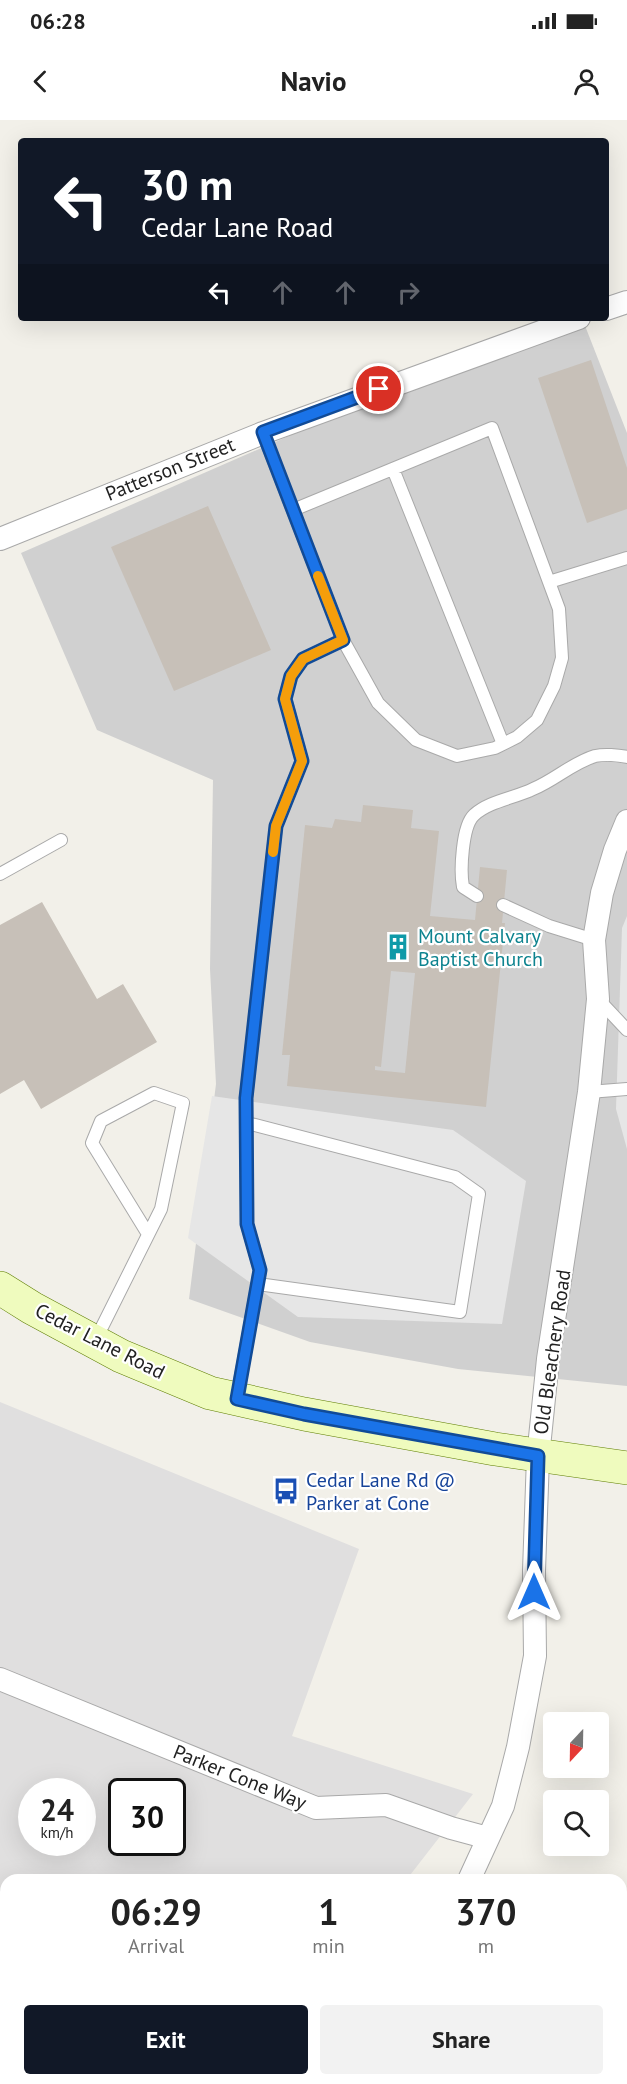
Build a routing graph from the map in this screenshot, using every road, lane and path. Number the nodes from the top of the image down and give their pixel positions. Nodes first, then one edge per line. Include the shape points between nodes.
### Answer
1 (627, 302) edge
2 (609, 308) edge
3 (571, 321) edge
4 (263, 432) junction
5 (393, 469) junction
6 (292, 510) junction
7 (0, 539) edge
8 (627, 558) edge
9 (549, 582) junction
10 (343, 640) junction
11 (503, 744) junction
12 (627, 757) edge
13 (627, 821) edge
14 (62, 840) dead end
15 (0, 874) edge
16 (477, 896) dead end
17 (503, 905) dead end
18 (594, 940) junction
19 (598, 999) junction
20 (627, 1030) edge
21 (627, 1089) edge
22 (589, 1092) junction
23 (247, 1123) junction
24 (148, 1234) junction
25 (258, 1284) junction
26 (0, 1288) edge
27 (94, 1342) junction
28 (237, 1399) junction
29 (538, 1456) junction
30 (627, 1468) edge
31 (0, 1679) edge
32 (488, 1838) junction
33 (472, 1874) edge

1 - 2 street
3 - 4 street, Patterson Street
4 - 6 lane
4 - 7 street, Patterson Street
5 - 6 lane
5 - 9 lane via 492,428
5 - 11 lane
6 - 10 lane
8 - 9 lane
9 - 11 lane via 559,609 562,658 554,686 537,720
10 - 11 lane via 378,703 416,740 457,756
10 - 23 lane via 303,659 291,676 285,699 302,761 276,826 246,1098
12 - 16 lane via 597,756 575,764 535,789 474,815 466,828 461,878 463,887
13 - 18 street, Old Bleachery Road via 602,893
14 - 15 lane
17 - 18 lane via 549,926
18 - 19 street, Old Bleachery Road
19 - 20 lane
19 - 22 street, Old Bleachery Road
21 - 22 lane
22 - 29 street, Old Bleachery Road via 548,1359
23 - 25 lane via 247,1224 260,1270
23 - 25 lane via 455,1178 479,1194 460,1312
24 - 24 lane via 161,1209 183,1103 154,1093 101,1121 92,1143
24 - 27 lane
25 - 28 lane
26 - 27 main road, Cedar Lane Road
27 - 28 main road, Cedar Lane Road via 210,1393
28 - 29 main road, Cedar Lane Road
29 - 30 main road, Cedar Lane Road
29 - 32 street, Old Bleachery Road via 535,1656 503,1806
31 - 32 street, Parker Cone Way via 316,1808 386,1805
32 - 33 street, Old Bleachery Road

